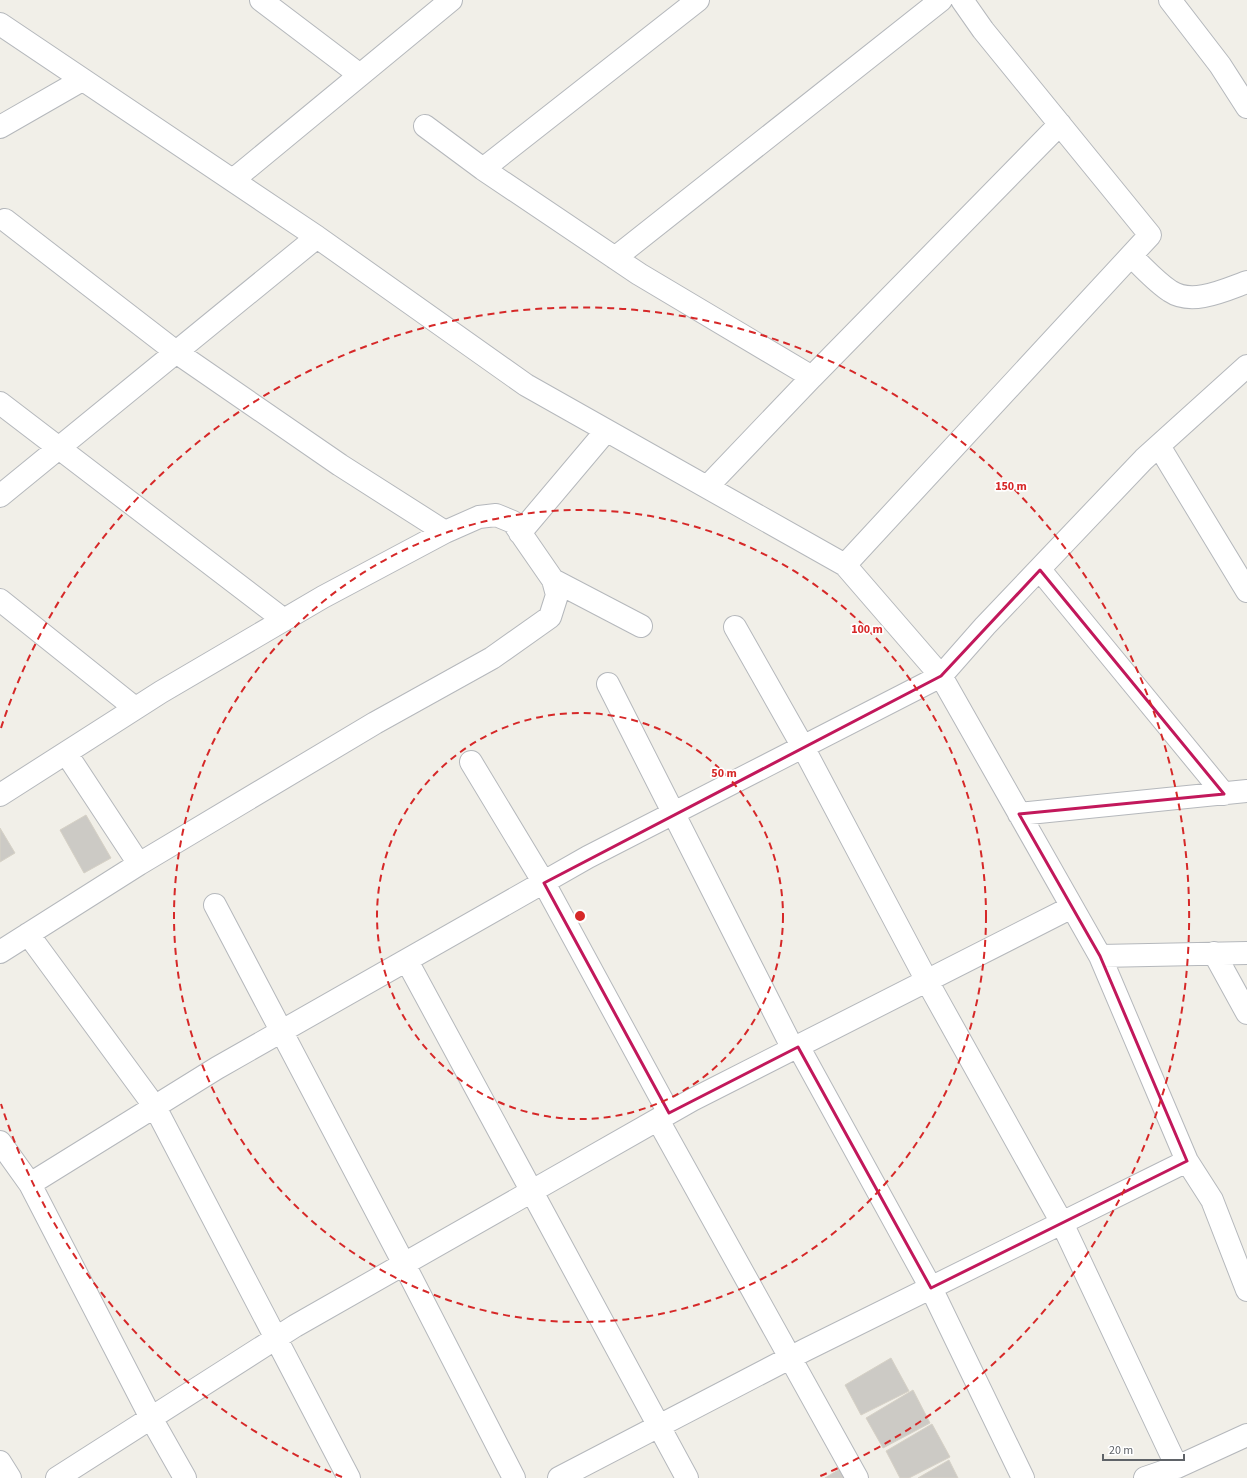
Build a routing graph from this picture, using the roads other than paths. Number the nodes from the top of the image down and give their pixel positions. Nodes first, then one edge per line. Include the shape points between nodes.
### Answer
1 (261, 0) edge
2 (451, 0) edge
3 (698, 0) edge
4 (941, 0) edge
5 (962, 0) edge
6 (1170, 0) edge
7 (0, 24) edge
8 (360, 75) junction
9 (82, 80) junction
10 (1247, 107) edge
11 (1060, 124) junction
12 (425, 126) dead end
13 (0, 127) edge
14 (482, 169) junction
15 (233, 180) junction
16 (5, 220) dead end
17 (317, 237) junction
18 (1131, 256) junction
19 (615, 258) junction
20 (1247, 282) edge
21 (176, 352) junction
22 (1247, 366) edge
23 (812, 377) junction
24 (0, 404) edge
25 (606, 430) junction
26 (1159, 446) junction
27 (59, 448) junction
28 (707, 487) junction
29 (0, 496) edge
30 (445, 532) junction
31 (520, 533) junction
32 (845, 565) junction
33 (1040, 570) junction
34 (553, 580) junction
35 (1246, 586) edge
36 (0, 600) edge
37 (284, 620) junction
38 (641, 626) dead end
39 (735, 627) dead end
40 (941, 676) junction
41 (608, 684) dead end
42 (135, 708) junction
43 (803, 746) junction
44 (66, 753) junction
45 (471, 762) dead end
46 (4, 787) edge
47 (1247, 791) edge
48 (1224, 794) junction
49 (673, 814) junction
50 (1019, 814) junction
51 (139, 864) junction
52 (544, 883) junction
53 (215, 905) dead end
54 (1072, 907) junction
55 (28, 934) junction
56 (0, 952) edge
57 (1247, 953) edge
58 (1214, 954) junction
59 (1100, 956) junction
60 (407, 960) junction
61 (927, 981) junction
62 (1247, 1013) edge
63 (282, 1032) junction
64 (795, 1048) junction
65 (156, 1107) junction
66 (664, 1116) junction
67 (0, 1142) edge
68 (1188, 1161) junction
69 (30, 1184) junction
70 (532, 1191) junction
71 (1062, 1223) junction
72 (404, 1264) junction
73 (931, 1288) junction
74 (1247, 1290) edge
75 (276, 1339) junction
76 (791, 1358) junction
77 (152, 1418) junction
78 (658, 1426) junction
79 (1247, 1435) edge
80 (0, 1462) edge
81 (1177, 1467) junction
82 (1150, 1477) edge
83 (10, 1478) edge
84 (57, 1478) edge
85 (185, 1478) edge
86 (349, 1478) edge
87 (514, 1478) edge
88 (559, 1478) edge
89 (687, 1478) edge
90 (857, 1478) edge
91 (1023, 1478) edge

1 - 8 street
2 - 8 street
3 - 14 street
4 - 19 street
5 - 11 street via 983,30
6 - 10 street via 1220,65
7 - 9 street
8 - 15 street
9 - 13 street
9 - 15 street
11 - 18 street via 1150,235
11 - 23 street
12 - 14 street
14 - 19 street
15 - 17 street
16 - 21 street
17 - 21 street
17 - 25 street via 526,385
18 - 20 street via 1170,292 1182,296 1216,293
18 - 32 street
19 - 23 street
21 - 27 street
21 - 30 street via 340,465
22 - 26 street
23 - 28 street
24 - 27 street
25 - 28 street
25 - 31 street
26 - 33 street
26 - 35 street
27 - 29 street
27 - 37 street
28 - 32 street
30 - 31 street via 479,517 496,515 513,522
30 - 37 street
31 - 34 street
32 - 40 street
33 - 40 street
33 - 48 street
34 - 38 street
34 - 51 street via 557,595 550,617 492,658 375,723
36 - 42 street
37 - 42 street
39 - 43 street
40 - 43 street
40 - 50 street
41 - 49 street
42 - 44 street
43 - 49 street
43 - 61 street
44 - 46 street
44 - 51 street
45 - 52 street
47 - 48 street
48 - 50 street
49 - 52 street via 588,857
49 - 64 street
50 - 54 street
51 - 55 street
52 - 60 street
52 - 66 street
53 - 63 street
54 - 59 street
54 - 61 street
55 - 56 street
55 - 65 street
57 - 58 street
58 - 59 street
58 - 62 street
59 - 68 street
60 - 63 street
60 - 70 street
61 - 64 street
61 - 71 street
63 - 65 street
63 - 72 street
64 - 66 street
64 - 73 street
65 - 69 street
65 - 75 street
66 - 70 street
66 - 76 street
67 - 69 street
68 - 71 street
68 - 74 street via 1212,1200
69 - 77 street
70 - 72 street
70 - 78 street
71 - 73 street
71 - 81 street
72 - 75 street
72 - 87 street
73 - 76 street
73 - 91 street
75 - 77 street
75 - 86 street
76 - 78 street
76 - 90 street
77 - 84 street
77 - 85 street
78 - 88 street
78 - 89 street
79 - 81 street
80 - 83 street
81 - 82 street

